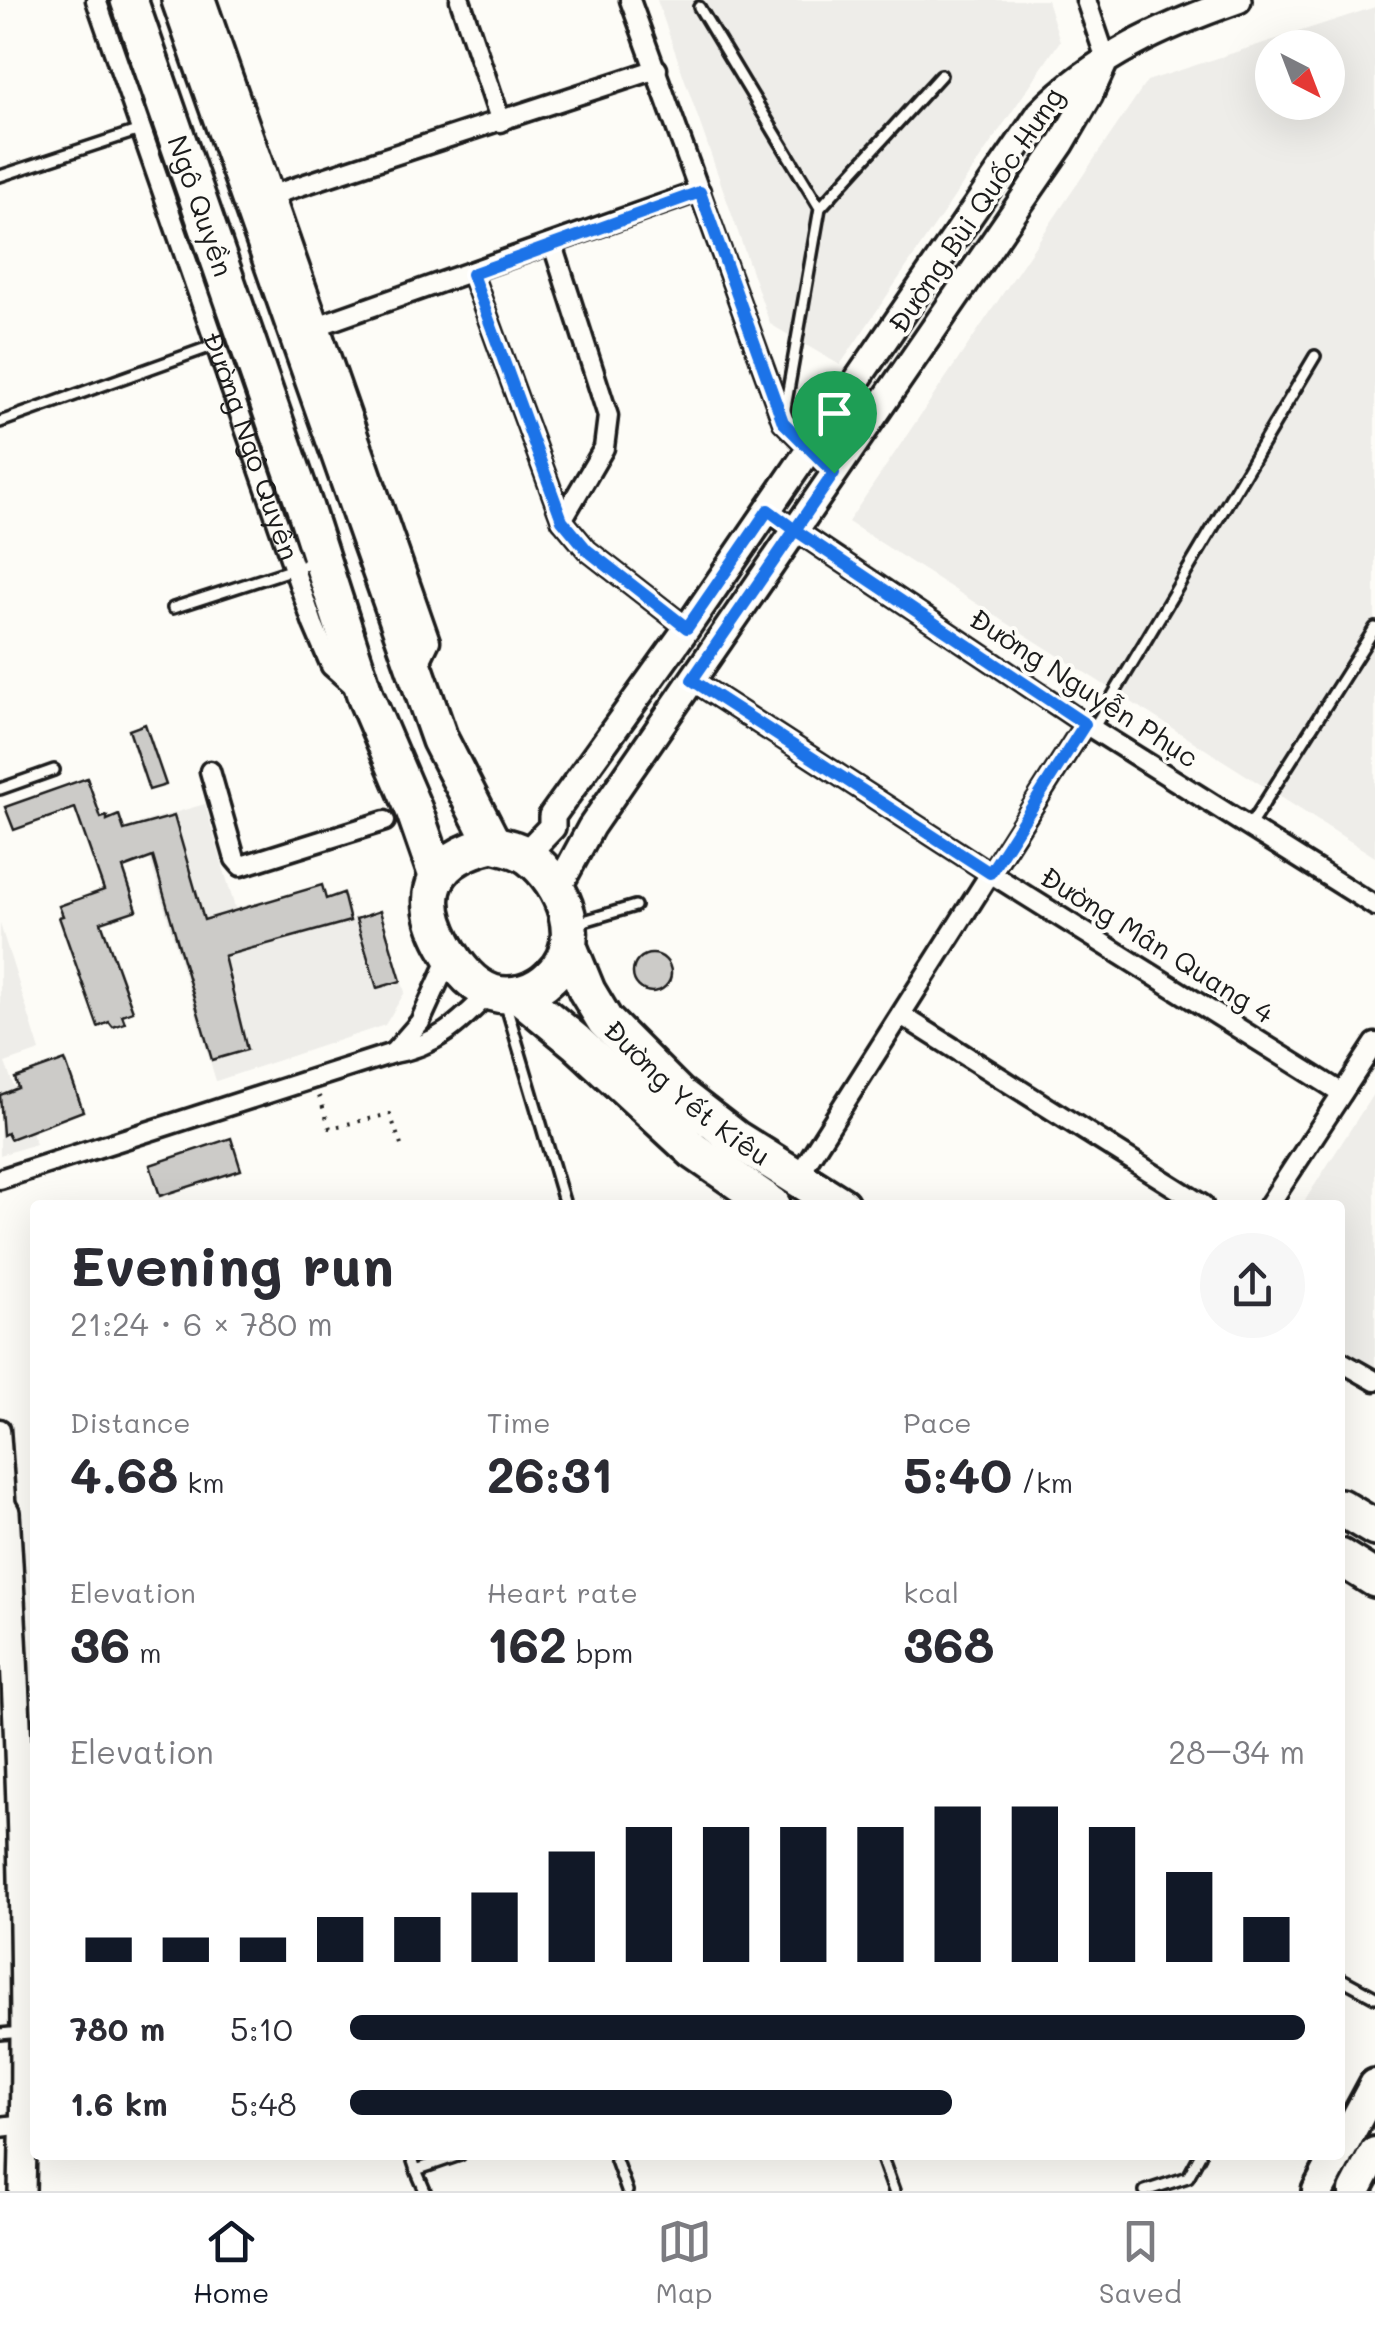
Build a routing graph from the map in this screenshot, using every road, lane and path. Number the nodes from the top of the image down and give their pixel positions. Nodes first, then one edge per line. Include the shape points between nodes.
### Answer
1 (96, 0) edge
2 (129, 0) edge
3 (180, 0) edge
4 (206, 0) edge
5 (460, 0) edge
6 (630, 0) edge
7 (1086, 0) edge
8 (1238, 0) edge
9 (699, 7) dead end
10 (1106, 59) junction
11 (657, 69) junction
12 (941, 75) dead end
13 (501, 122) junction
14 (155, 125) junction
15 (0, 176) edge
16 (700, 192) junction
17 (262, 199) junction
18 (820, 208) junction
19 (553, 245) junction
20 (472, 274) junction
21 (308, 330) junction
22 (215, 345) junction
23 (1315, 356) dead end
24 (0, 422) edge
25 (783, 422) junction
26 (809, 450) junction
27 (834, 473) junction
28 (768, 510) junction
29 (562, 520) junction
30 (795, 530) junction
31 (308, 564) junction
32 (173, 608) dead end
33 (687, 628) junction
34 (1375, 628) edge
35 (692, 680) junction
36 (1089, 726) junction
37 (54, 770) dead end
38 (210, 770) dead end
39 (0, 789) edge
40 (385, 821) dead end
41 (1249, 827) junction
42 (509, 849) junction
43 (990, 873) junction
44 (437, 876) junction
45 (557, 890) junction
46 (635, 906) dead end
47 (1375, 906) edge
48 (569, 936) junction
49 (450, 955) junction
50 (504, 994) junction
51 (901, 1015) junction
52 (1375, 1043) edge
53 (393, 1053) junction
54 (313, 1078) junction
55 (1342, 1093) junction
56 (403, 1151) dead end
57 (797, 1178) junction
58 (0, 1179) edge
59 (564, 1200) edge
60 (765, 1200) edge
61 (833, 1200) edge
62 (1196, 1200) edge
63 (1272, 1200) edge
64 (1345, 1363) edge
65 (1375, 1381) edge
66 (0, 1429) edge
67 (3, 1507) edge
68 (1345, 1510) edge
69 (1375, 1528) edge
70 (1345, 1560) edge
71 (1375, 1579) edge
72 (8, 1688) edge
73 (1345, 1981) edge
74 (1375, 1998) edge
75 (12, 2032) edge
76 (1375, 2085) edge
77 (12, 2126) edge
78 (1345, 2141) edge
79 (1375, 2153) edge
80 (412, 2160) edge
81 (445, 2160) edge
82 (616, 2160) edge
83 (883, 2160) edge
84 (1197, 2160) edge
85 (1335, 2160) edge
86 (416, 2170) junction
87 (22, 2191) edge
88 (425, 2191) edge
89 (627, 2191) edge
90 (894, 2191) edge
91 (1145, 2191) edge
92 (1318, 2191) edge
93 (1354, 2191) edge

1 - 14 street, Đường Ngô Quyền
2 - 14 highway, Ngô Quyền
3 - 17 highway, Ngô Quyền
4 - 17 street
5 - 13 street
6 - 11 street
7 - 10 street
8 - 10 street, Đường Bùi Quốc Hưng via 1175,22
9 - 18 lane
10 - 26 street, Đường Bùi Quốc Hưng via 1040,114
10 - 27 street, Đường Bùi Quốc Hưng via 1075,122
11 - 13 street
11 - 16 street
12 - 18 lane
13 - 17 street
14 - 15 lane
14 - 22 street, Đường Ngô Quyền
14 - 31 highway, Ngô Quyền
16 - 19 street
16 - 25 street
17 - 21 highway, Ngô Quyền
18 - 25 lane
19 - 20 street
19 - 29 street via 608,416 604,448
20 - 21 street
20 - 29 street
21 - 42 highway, Ngô Quyền via 440,740
22 - 24 lane
22 - 31 street, Đường Ngô Quyền
23 - 36 lane
25 - 26 street
26 - 27 street
26 - 28 street, Đường Bùi Quốc Hưng
27 - 30 street, Đường Bùi Quốc Hưng
28 - 30 street, Đường Nguyễn Phục
28 - 33 street, Đường Bùi Quốc Hưng
29 - 33 street via 587,550
30 - 35 street, Đường Bùi Quốc Hưng
30 - 36 street, Đường Nguyễn Phục
31 - 32 lane
31 - 44 highway, Ngô Quyền
33 - 42 street, Đường Bùi Quốc Hưng via 552,816 552,827
34 - 41 lane
35 - 43 street, Đường Mân Quang 4
35 - 45 street, Đường Bùi Quốc Hưng via 591,827
36 - 41 street, Đường Nguyễn Phục
36 - 43 street
37 - 39 lane
38 - 40 street via 240,866
41 - 47 street, Đường Nguyễn Phục
42 - 44 highway via 461,855
42 - 45 highway via 542,868
43 - 51 street
43 - 55 street, Đường Mân Quang 4
44 - 49 highway via 431,906
45 - 48 highway
46 - 48 lane
48 - 50 highway via 550,978
48 - 57 highway, Đường Yết Kiêu via 596,1008 621,1038 678,1094
49 - 50 highway via 477,985
49 - 53 street via 420,1022
50 - 53 street via 422,1047
50 - 59 lane
50 - 60 highway, Đường Yết Kiêu via 576,1042 694,1151
51 - 57 street
51 - 62 street
52 - 55 street
53 - 54 street
54 - 56 path via 330,1128 390,1114
54 - 58 street
55 - 63 street
57 - 61 highway, Đường Yết Kiêu
64 - 65 street
66 - 67 street
67 - 72 street
68 - 69 highway
70 - 71 highway
72 - 75 street
73 - 74 lane
75 - 77 street
76 - 78 main road
77 - 87 street
79 - 93 main road
80 - 86 lane
81 - 86 lane
82 - 89 lane
83 - 90 lane
84 - 91 lane via 1188,2177
85 - 92 main road
86 - 88 lane

